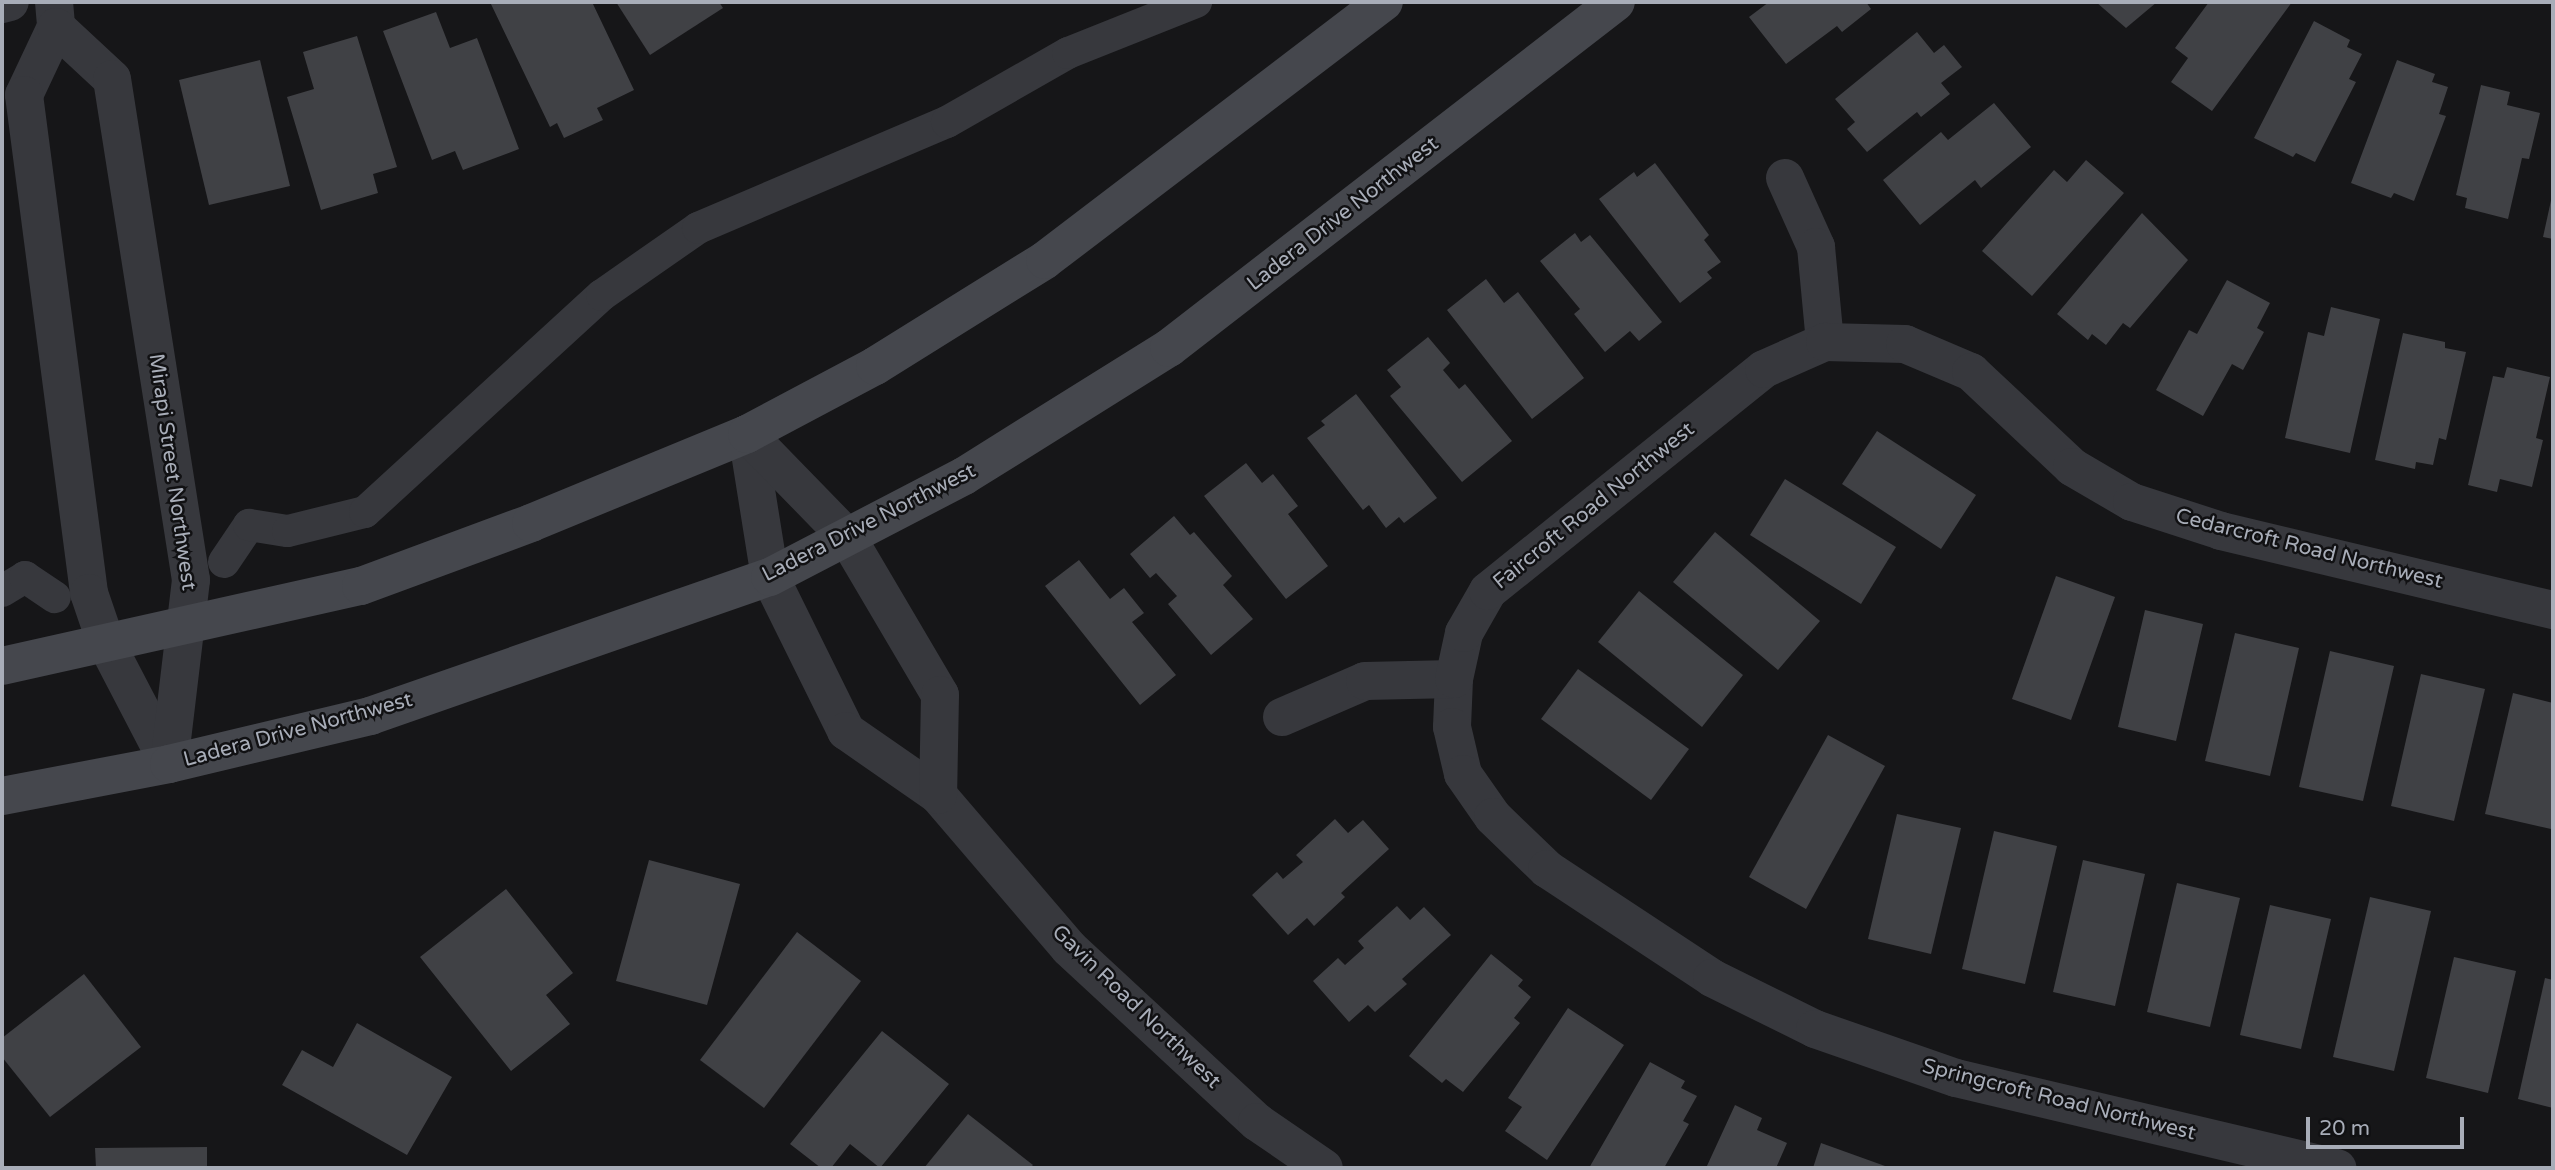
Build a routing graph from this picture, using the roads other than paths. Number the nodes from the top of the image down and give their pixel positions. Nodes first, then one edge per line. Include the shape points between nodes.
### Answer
1 (10, 2) edge
2 (1196, 2) edge
3 (1384, 2) edge
4 (1616, 2) edge
5 (2, 4) edge
6 (55, 15) edge
7 (1785, 178) dead end
8 (1825, 342) junction
9 (747, 434) junction
10 (847, 537) junction
11 (224, 562) dead end
12 (770, 577) junction
13 (2, 591) edge
14 (55, 597) dead end
15 (2553, 610) edge
16 (188, 624) junction
17 (106, 643) junction
18 (2, 666) edge
19 (1454, 679) junction
20 (1282, 717) dead end
21 (169, 764) junction
22 (938, 795) junction
23 (2, 796) edge
24 (1324, 1168) edge
25 (2338, 1168) edge

1 - 5 street
2 - 11 street via 1068,53 947,121 698,228 602,295 365,512 288,531 249,525
3 - 9 main road via 1045,260 875,366
4 - 10 main road, Ladera Drive Northwest via 1169,348 964,476
6 - 16 street, Mirapi Street Northwest via 112,79 191,580
6 - 17 street, Mirapi Street Northwest via 24,95 89,593
7 - 8 street via 1816,247
8 - 15 street, Cedarcroft Road Northwest via 1905,344 1971,372 2072,467 2132,502 2221,531
8 - 19 street, Faircroft Road Northwest via 1764,369 1488,591 1464,633
9 - 10 street
9 - 12 street, Gavin Road Northwest
9 - 16 main road via 361,586
10 - 12 main road, Ladera Drive Northwest
10 - 22 street via 940,695
12 - 21 main road, Ladera Drive Northwest via 370,716
12 - 22 street, Gavin Road Northwest via 846,731
13 - 14 street via 25,578
16 - 17 main road
16 - 21 street, Mirapi Street Northwest
17 - 18 main road
17 - 21 street, Mirapi Street Northwest
19 - 20 street via 1365,681
19 - 25 street, Springcroft Road Northwest via 1452,727 1463,774 1493,817 1547,869 1712,978 1815,1029 1956,1078
21 - 23 main road, Ladera Drive Northwest
22 - 24 street, Gavin Road Northwest via 1069,948 1258,1122

